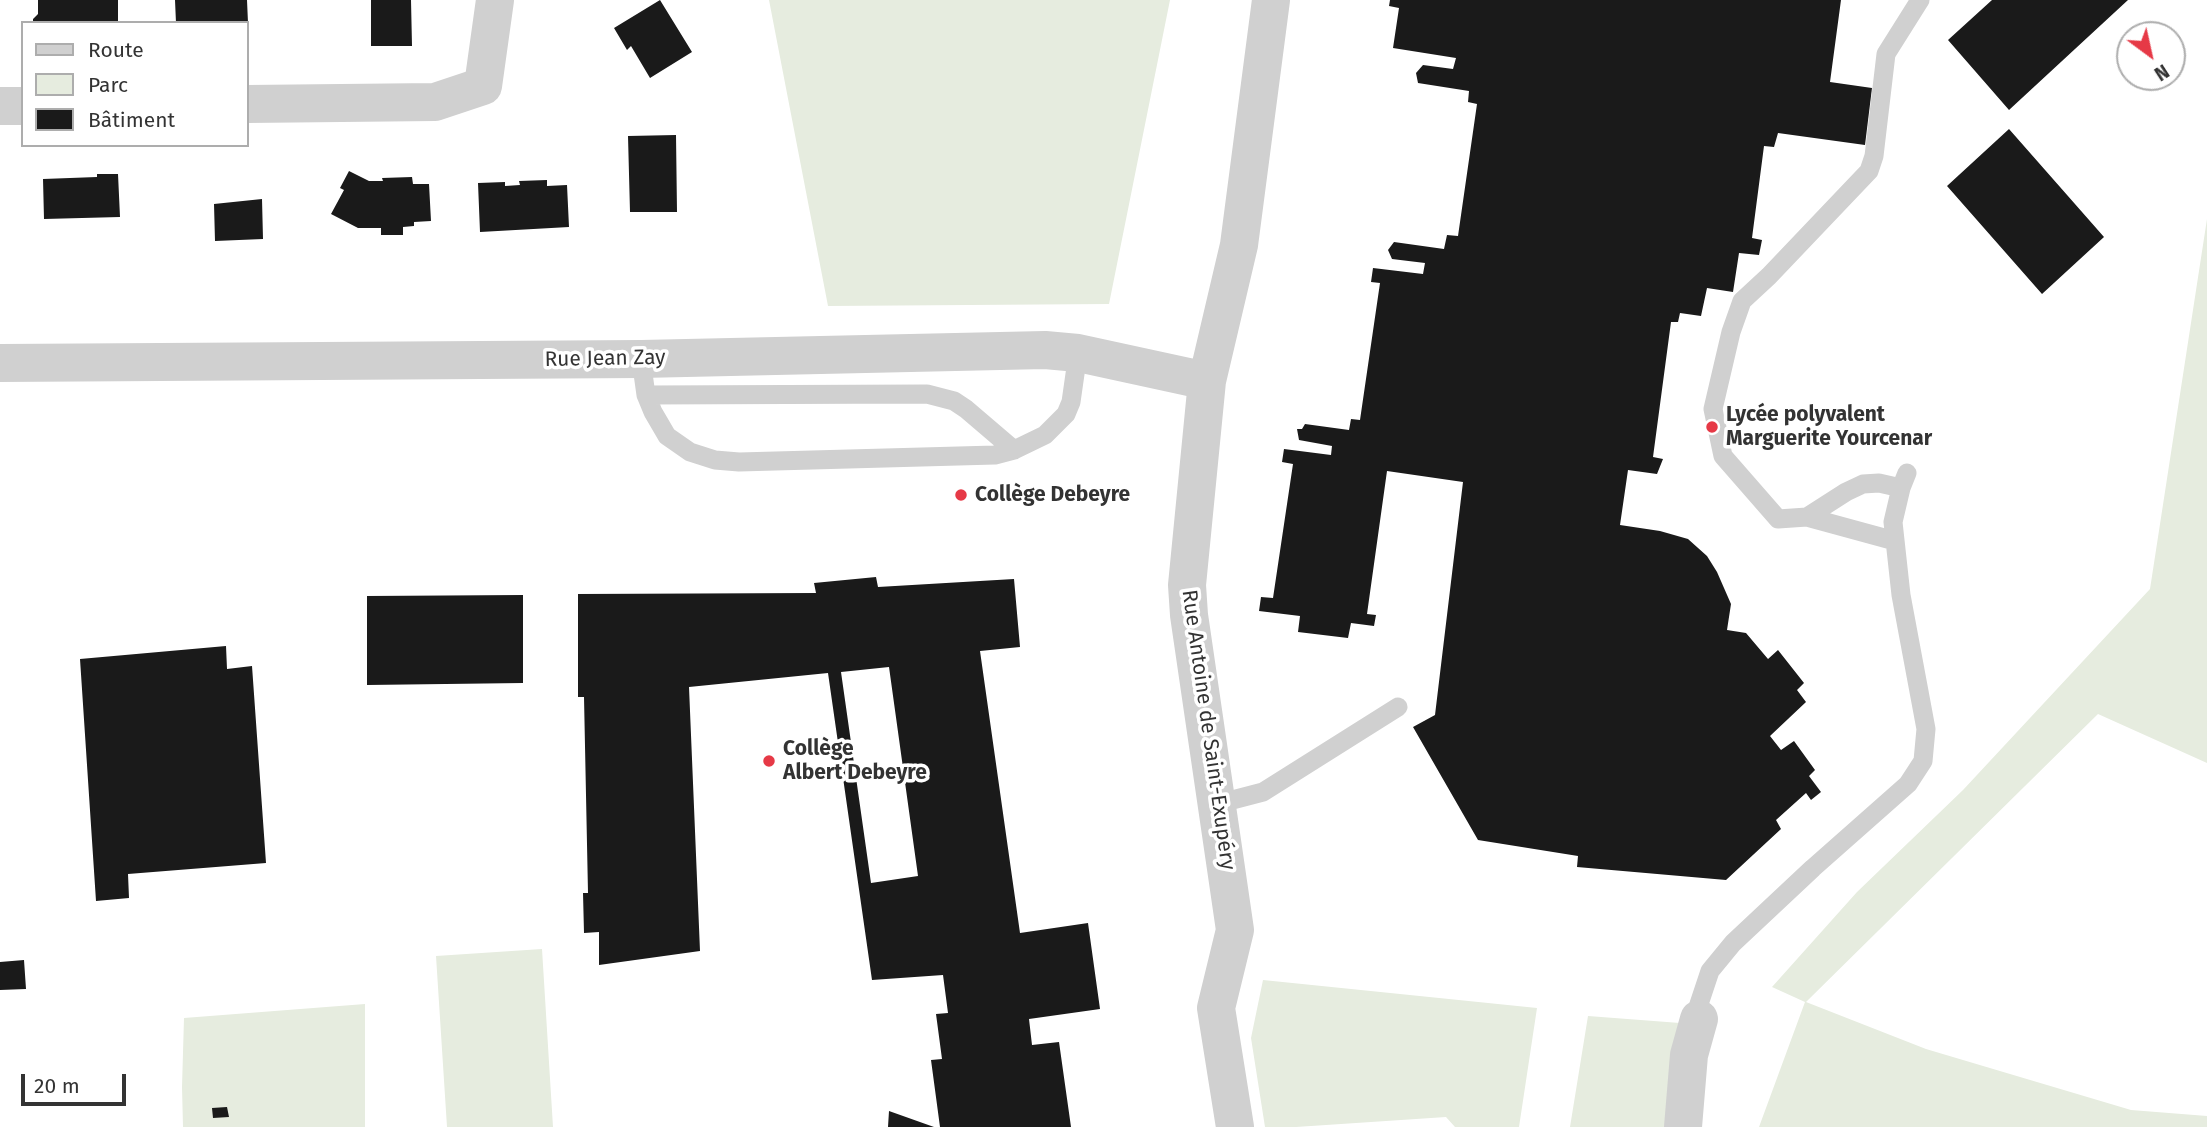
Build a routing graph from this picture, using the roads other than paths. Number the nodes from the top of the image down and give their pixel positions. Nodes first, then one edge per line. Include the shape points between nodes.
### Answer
1 (495, 0) edge
2 (1271, 0) edge
3 (1920, 0) edge
4 (248, 103) edge
5 (0, 106) edge
6 (21, 106) edge
7 (1078, 353) junction
8 (0, 363) edge
9 (644, 377) junction
10 (1207, 381) junction
11 (1014, 450) junction
12 (1807, 517) junction
13 (1895, 541) junction
14 (1398, 707) dead end
15 (1217, 804) junction
16 (1699, 1018) joint
17 (1235, 1127) edge
18 (1683, 1127) edge

1 - 4 street via 483,86 435,102
2 - 10 street, Rue Antoine de Saint-Exupéry via 1239,245
3 - 12 lane via 1886,54 1869,172 1742,301 1713,410 1723,456 1778,519
5 - 6 street
7 - 9 street, Rue Jean Zay via 1045,350
7 - 10 street, Rue Jean Zay
7 - 11 lane via 1066,414 1045,435
8 - 9 street, Rue Jean Zay
9 - 11 lane via 927,394 954,401
9 - 11 lane via 653,412 667,436 690,452 715,460 995,455
10 - 15 street, Rue Antoine de Saint-Exupéry via 1187,585
12 - 13 lane
12 - 13 lane via 1863,484 1904,481 1893,522
13 - 16 lane via 1926,729 1923,761 1908,784 1733,943 1710,971
14 - 15 lane via 1263,792
15 - 17 street, Rue Antoine de Saint-Exupéry via 1235,930 1216,1008
16 - 18 street via 1689,1055

